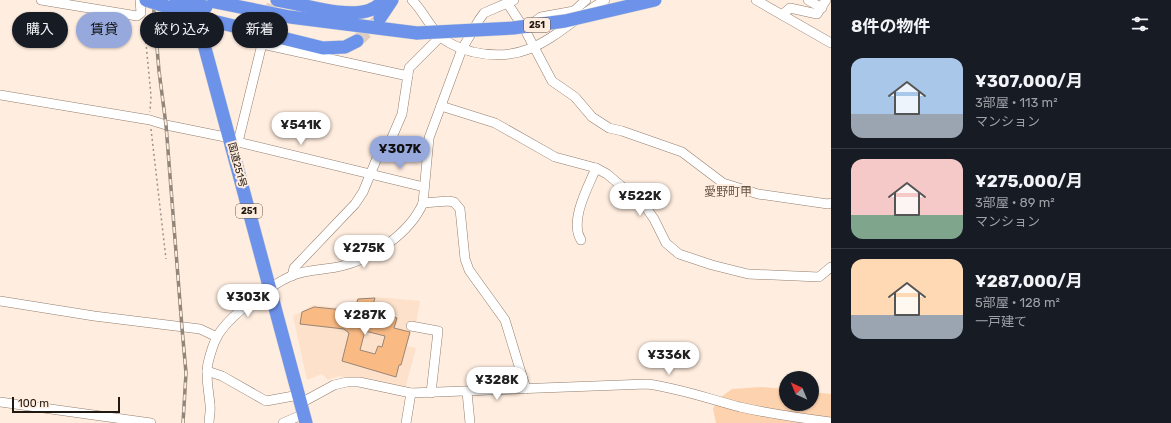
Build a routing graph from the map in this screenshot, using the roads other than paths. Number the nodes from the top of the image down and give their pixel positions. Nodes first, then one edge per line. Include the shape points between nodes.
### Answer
1 (41, 0) edge
2 (140, 0) edge
3 (146, 0) edge
4 (176, 0) edge
5 (191, 0) edge
6 (277, 0) edge
7 (385, 0) edge
8 (392, 0) edge
9 (412, 0) edge
10 (586, 0) edge
11 (605, 0) edge
12 (655, 0) edge
13 (756, 0) edge
14 (808, 0) edge
15 (511, 2) edge
16 (824, 4) edge
17 (205, 8) edge
18 (782, 15) junction
19 (380, 18) tunnel mouth
20 (525, 30) junction
21 (354, 33) junction
22 (440, 36) junction
23 (831, 43) edge
24 (534, 48) junction
25 (462, 49) junction
26 (408, 76) junction
27 (0, 95) edge
28 (441, 106) junction
29 (233, 141) junction
30 (596, 168) junction
31 (371, 173) junction
32 (424, 187) junction
33 (423, 203) junction
34 (831, 203) edge
35 (581, 240) dead end
36 (831, 267) edge
37 (292, 276) junction
38 (270, 289) junction
39 (0, 301) edge
40 (411, 326) dead end
41 (217, 337) junction
42 (207, 370) junction
43 (526, 389) junction
44 (467, 392) junction
45 (411, 393) junction
46 (431, 393) junction
47 (0, 402) edge
48 (302, 409) edge
49 (806, 421) edge
50 (831, 422) edge
51 (151, 423) edge
52 (209, 423) edge
53 (283, 423) edge
54 (406, 423) edge
55 (470, 423) edge

1 - 2 street via 137,16 140,14
3 - 17 highway, bridge
4 - 17 highway, 251, bridge
5 - 29 highway, 国道251号 / 251
6 - 7 highway via 359,13 370,10
8 - 19 highway
9 - 22 street
10 - 20 street via 574,12 541,17
11 - 24 street via 589,9 554,37
12 - 21 highway, 251, bridge via 565,21 513,28
13 - 18 street
14 - 16 street
15 - 20 street
15 - 25 street via 484,13
16 - 18 street via 815,14 790,8
17 - 21 highway, 251 via 289,25
17 - 21 highway via 303,44 323,48 345,47
18 - 23 street
20 - 24 street
22 - 25 street
22 - 26 street via 409,68
24 - 25 street via 498,55
24 - 34 street via 552,81 574,97 592,117 609,128 682,152 723,183 758,194
25 - 28 street
26 - 29 street via 262,42
26 - 31 street via 402,114 390,142 377,158
27 - 29 street via 150,120
28 - 30 street via 495,124 555,157
28 - 32 street via 429,138
29 - 31 street
29 - 38 highway, 国道251号 / 251
30 - 35 street via 578,214 576,225
30 - 36 street via 613,178 645,206 666,243 679,254 748,274 819,277
31 - 32 street
31 - 37 street via 355,204 294,268
32 - 33 street
33 - 37 street via 408,226 368,255 343,265
33 - 43 street via 448,201 454,202 460,209 469,270 505,320
37 - 38 street
38 - 41 street via 235,316
38 - 48 highway, 国道251号 / 251
39 - 41 street via 200,329
40 - 46 street via 438,331
41 - 42 street
42 - 48 street via 266,401
42 - 52 street
43 - 44 street
43 - 49 street via 647,384 669,387
44 - 46 street
44 - 55 street
45 - 46 street
45 - 48 street via 359,382 347,382 334,385
45 - 54 street
47 - 51 street
48 - 53 street
49 - 50 street

